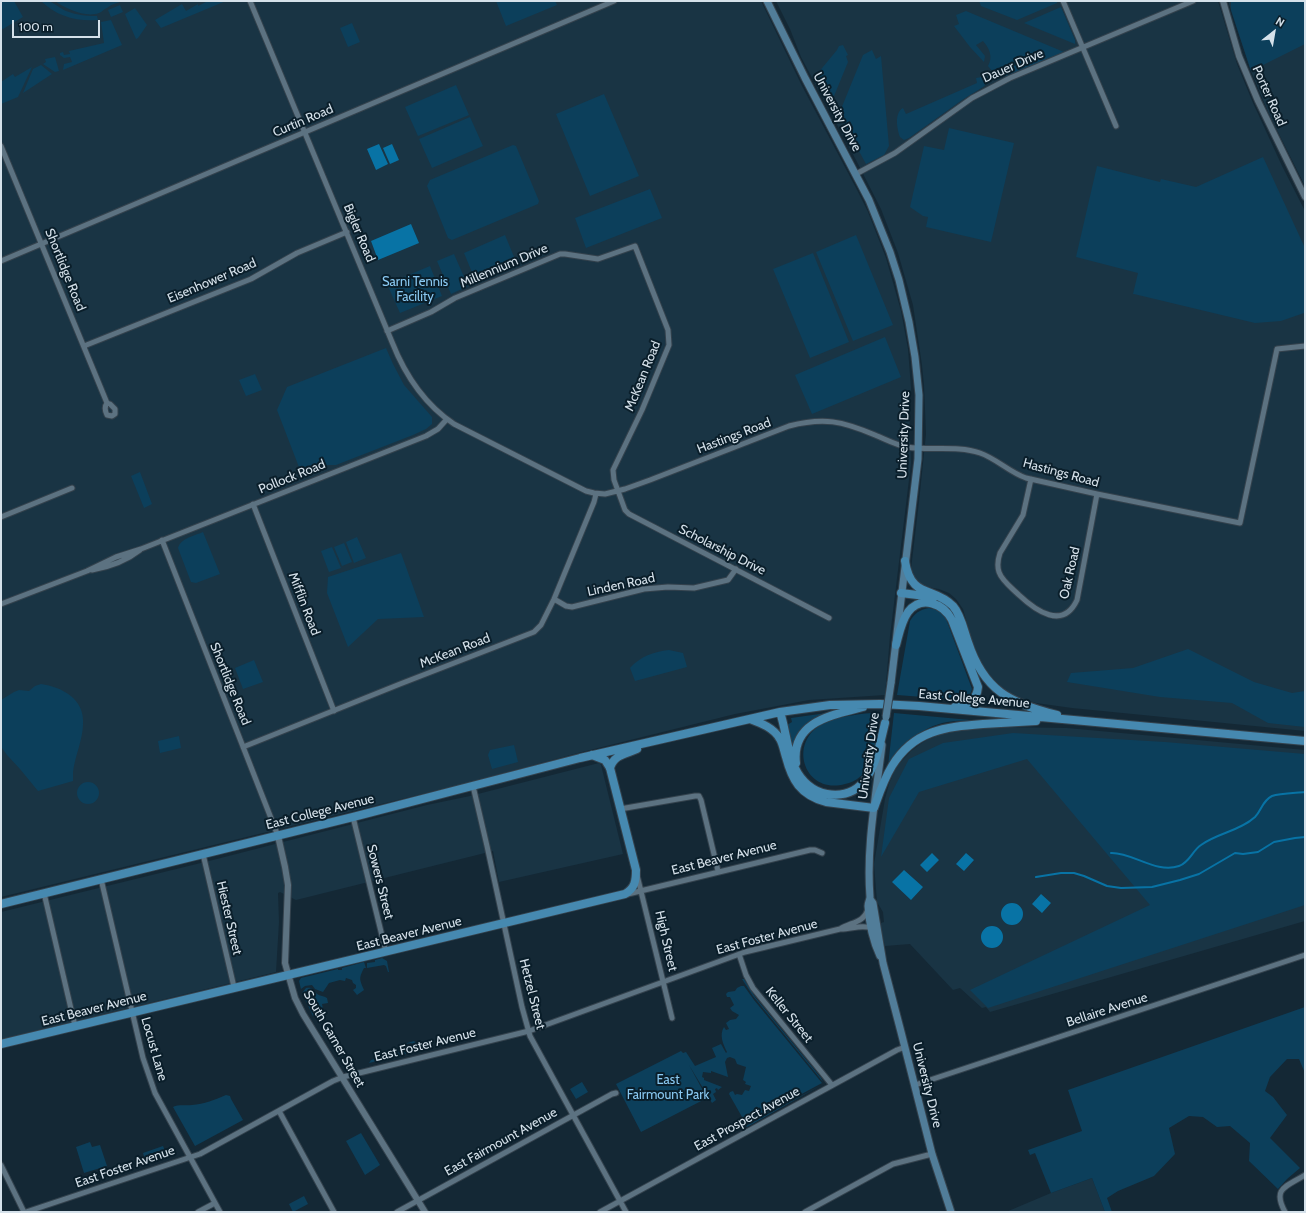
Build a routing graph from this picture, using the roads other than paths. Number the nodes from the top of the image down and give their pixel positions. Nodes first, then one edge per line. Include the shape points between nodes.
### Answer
1 (250, 1) edge
2 (614, 1) edge
3 (767, 1) edge
4 (1063, 1) edge
5 (1193, 1) edge
6 (1223, 1) edge
7 (1083, 48) junction
8 (1116, 126) dead end
9 (305, 132) junction
10 (1, 146) edge
11 (856, 174) junction
12 (1305, 197) edge
13 (346, 232) junction
14 (42, 244) junction
15 (635, 246) joint
16 (1, 261) edge
17 (387, 331) junction
18 (84, 346) junction
19 (1305, 346) edge
20 (108, 404) dead end
21 (447, 419) junction
22 (918, 448) junction
23 (1031, 479) junction
24 (72, 488) dead end
25 (618, 491) junction
26 (596, 494) junction
27 (1097, 494) junction
28 (253, 504) junction
29 (1, 517) edge
30 (162, 540) junction
31 (905, 561) junction
32 (736, 569) junction
33 (901, 593) junction
34 (938, 597) junction
35 (554, 599) junction
36 (1, 604) edge
37 (828, 618) dead end
38 (896, 645) junction
39 (880, 704) junction
40 (948, 709) junction
41 (334, 711) junction
42 (780, 712) junction
43 (749, 719) junction
44 (1062, 719) junction
45 (886, 720) junction
46 (1079, 720) junction
47 (1305, 741) edge
48 (644, 743) junction
49 (243, 747) junction
50 (592, 755) junction
51 (610, 768) junction
52 (799, 776) junction
53 (473, 786) junction
54 (874, 808) junction
55 (620, 809) junction
56 (353, 817) junction
57 (278, 836) junction
58 (822, 853) dead end
59 (203, 854) junction
60 (636, 870) junction
61 (718, 871) junction
62 (101, 879) junction
63 (642, 890) junction
64 (44, 893) junction
65 (621, 895) junction
66 (869, 903) junction
67 (1, 904) edge
68 (504, 923) junction
69 (872, 928) junction
70 (840, 929) junction
71 (386, 952) junction
72 (739, 954) junction
73 (1305, 955) edge
74 (884, 963) junction
75 (288, 975) junction
76 (663, 981) junction
77 (234, 987) junction
78 (132, 1012) junction
79 (672, 1018) dead end
80 (75, 1026) junction
81 (528, 1030) junction
82 (1, 1044) edge
83 (905, 1047) junction
84 (343, 1077) junction
85 (832, 1085) junction
86 (914, 1085) junction
87 (616, 1094) dead end
88 (278, 1111) junction
89 (574, 1115) junction
90 (932, 1154) junction
91 (191, 1157) junction
92 (1, 1165) edge
93 (1305, 1175) edge
94 (418, 1200) junction
95 (620, 1201) junction
96 (215, 1203) junction
97 (25, 1212) edge
98 (198, 1212) edge
99 (220, 1212) edge
100 (334, 1212) edge
101 (397, 1212) edge
102 (425, 1212) edge
103 (600, 1212) edge
104 (626, 1212) edge
105 (805, 1212) edge
106 (951, 1212) edge
107 (1285, 1212) edge

1 - 9 street, Bigler Road
2 - 9 street, Curtin Road
3 - 11 main road, University Drive
4 - 7 street
5 - 7 street, Dauer Drive
6 - 12 street, Porter Road via 1250,84
7 - 8 street
7 - 11 street, Dauer Drive via 984,91 895,153
9 - 13 street, Bigler Road
9 - 14 street, Curtin Road
10 - 14 street, Shortlidge Road
11 - 22 main road, University Drive via 890,252 909,322 918,389
13 - 17 street, Bigler Road
13 - 18 street, Eisenhower Road via 297,253 251,279
14 - 16 street, Curtin Road
14 - 18 street, Shortlidge Road
15 - 17 street, Millennium Drive via 598,259 560,254 456,298
15 - 25 street, McKean Road via 667,328 669,346 613,469
17 - 21 street, Bigler Road via 410,379 431,405
18 - 20 street, Shortlidge Road
19 - 27 street, Hastings Road via 1277,349 1240,523
21 - 26 street, Bigler Road via 583,490
21 - 28 street, Pollock Road via 438,429 426,436
22 - 23 street, Hastings Road via 980,453 1020,476
22 - 25 street, Hastings Road via 898,445 843,423 806,422 789,426
22 - 31 main road, University Drive
23 - 27 street, Hastings Road
23 - 27 street, Oak Road via 1023,515 1000,554 998,564 999,571 1009,585 1049,615 1064,615 1071,611 1077,600
24 - 29 street
25 - 26 street, Bigler Road
25 - 32 street, Scholarship Drive via 629,514
26 - 35 street, McKean Road
28 - 30 street, Pollock Road
28 - 41 street, Mifflin Road
30 - 36 street, Pollock Road via 140,549 118,563 87,571
30 - 49 street, Shortlidge Road
31 - 33 main road, University Drive
31 - 34 main road via 908,576 915,585
32 - 35 street, Linden Road via 728,580 698,587 644,589 572,607
32 - 37 street, Scholarship Drive
33 - 34 main road
33 - 38 main road, University Drive
34 - 46 main road via 955,609 976,664 990,684 1007,697 1026,706
35 - 41 street, McKean Road via 541,625 532,634
38 - 40 main road via 902,622 914,606 934,603 949,614 978,687 971,702
38 - 45 main road, University Drive, bridge
39 - 40 main road, East College Avenue
39 - 42 main road, East College Avenue via 830,705
39 - 52 main road via 838,714 810,726 801,737 797,748
40 - 44 main road, East College Avenue
41 - 49 street, McKean Road
42 - 43 main road, East College Avenue
42 - 52 main road
43 - 48 main road, East College Avenue
43 - 54 main road via 766,726 779,737 790,774 808,794 826,802
44 - 46 main road, East College Avenue
44 - 54 main road via 943,728 918,739 892,766
45 - 52 main road via 871,771 856,789 839,795 823,794 810,788
45 - 54 main road, University Drive
46 - 47 main road, East College Avenue
48 - 50 main road, East College Avenue
48 - 51 main road, East College Avenue via 636,750 615,758
49 - 57 street, Shortlidge Road
50 - 51 main road via 605,760
50 - 53 main road, East College Avenue
51 - 55 main road, High Street
53 - 56 main road, East College Avenue
53 - 68 street, Hetzel Street
54 - 66 main road, University Drive via 868,867
55 - 60 main road, High Street
55 - 61 street via 699,796
56 - 57 main road, East College Avenue
56 - 71 street, Sowers Street
57 - 59 main road, East College Avenue
57 - 75 street, South Garner Street via 288,885 285,953
58 - 61 street, East Beaver Avenue via 810,850
59 - 62 main road, East College Avenue
59 - 77 street, Hiester Street
60 - 63 street, High Street
60 - 65 main road, High Street via 634,886
61 - 63 street, East Beaver Avenue
62 - 64 main road, East College Avenue
62 - 78 street, Locust Lane
63 - 65 street, East Beaver Avenue
63 - 76 street, High Street
64 - 67 main road, East College Avenue
64 - 80 street
65 - 68 main road, East Beaver Avenue
66 - 69 main road, University Drive
66 - 70 street, East Foster Avenue via 861,920
66 - 74 main road, University Drive via 873,903
68 - 71 main road, East Beaver Avenue
68 - 81 street, Hetzel Street
69 - 70 street, East Foster Avenue via 862,926
69 - 74 main road, University Drive via 876,947
70 - 72 street, East Foster Avenue
71 - 75 main road, East Beaver Avenue
72 - 76 street, East Foster Avenue
72 - 85 street, Keller Street via 746,975 756,991
73 - 86 street, Bellaire Avenue
74 - 83 main road, University Drive
75 - 77 main road, East Beaver Avenue
75 - 84 street, South Garner Street via 299,1006
76 - 79 street, High Street
76 - 81 street, East Foster Avenue
77 - 78 main road, East Beaver Avenue
78 - 80 main road, East Beaver Avenue
78 - 91 street, Locust Lane via 143,1058 155,1092
80 - 82 main road, East Beaver Avenue
81 - 84 street, East Foster Avenue
81 - 89 street, Hetzel Street
83 - 85 street, East Prospect Avenue
83 - 86 main road, University Drive
84 - 88 street, East Foster Avenue
84 - 94 street, South Garner Street
85 - 95 street, East Prospect Avenue
86 - 90 main road, University Drive
87 - 89 street, East Fairmount Avenue
88 - 91 street, East Foster Avenue
88 - 100 street
89 - 94 street, East Fairmount Avenue
89 - 95 street, Hetzel Street
90 - 105 street via 893,1164
90 - 106 main road, University Drive
91 - 96 street, Locust Lane
91 - 97 street, East Foster Avenue
92 - 97 street
93 - 107 street via 1284,1188 1279,1197
94 - 101 street, East Fairmount Avenue
94 - 102 street, South Garner Street
95 - 103 street, East Prospect Avenue
95 - 104 street, Hetzel Street
96 - 98 street
96 - 99 street, Locust Lane

